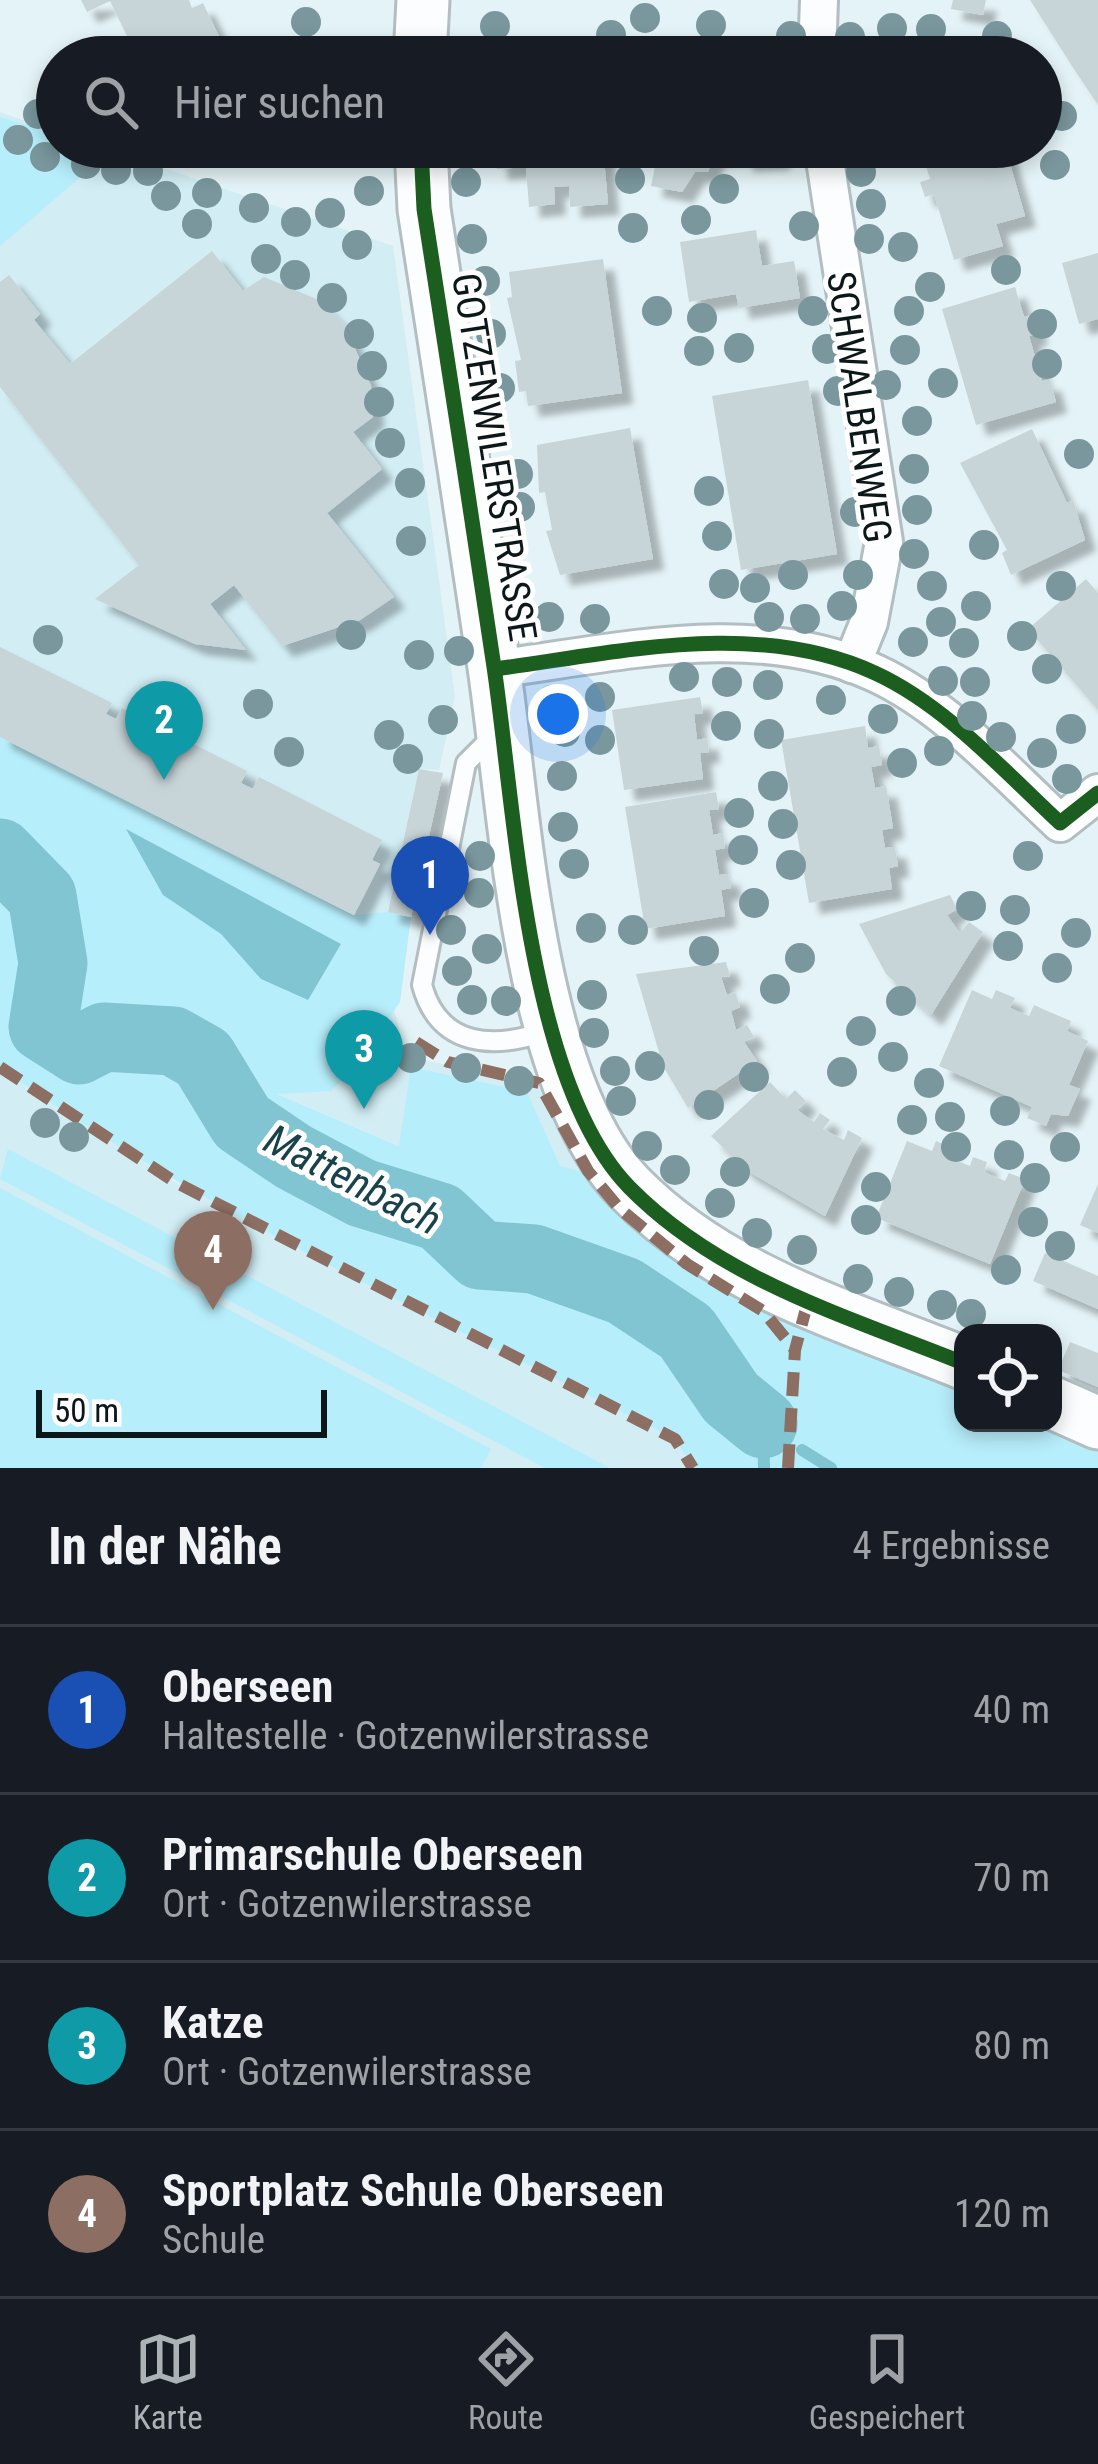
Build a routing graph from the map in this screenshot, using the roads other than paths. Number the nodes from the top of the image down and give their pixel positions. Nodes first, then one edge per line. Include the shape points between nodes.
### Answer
1 (423, 0) edge
2 (819, 0) edge
3 (420, 36) edge
4 (818, 36) edge
5 (422, 168) edge
6 (826, 168) edge
7 (852, 664) junction
8 (495, 669) junction
9 (502, 726) junction
10 (1098, 793) edge
11 (552, 1029) junction
12 (954, 1359) edge
13 (1062, 1407) edge
14 (1098, 1423) edge

1 - 3 street
2 - 4 street
5 - 8 street, GOTZENWILERSTRASSE
6 - 7 street, SCHWALBENWEG via 884,542
7 - 8 street via 704,642
7 - 10 street via 880,675 979,747 1060,823
8 - 9 street, GOTZENWILERSTRASSE
9 - 11 street, GOTZENWILERSTRASSE
9 - 11 lane via 466,763 422,985 436,1016 463,1039 506,1041
11 - 12 street, GOTZENWILERSTRASSE via 572,1097 625,1183 694,1245
13 - 14 street

